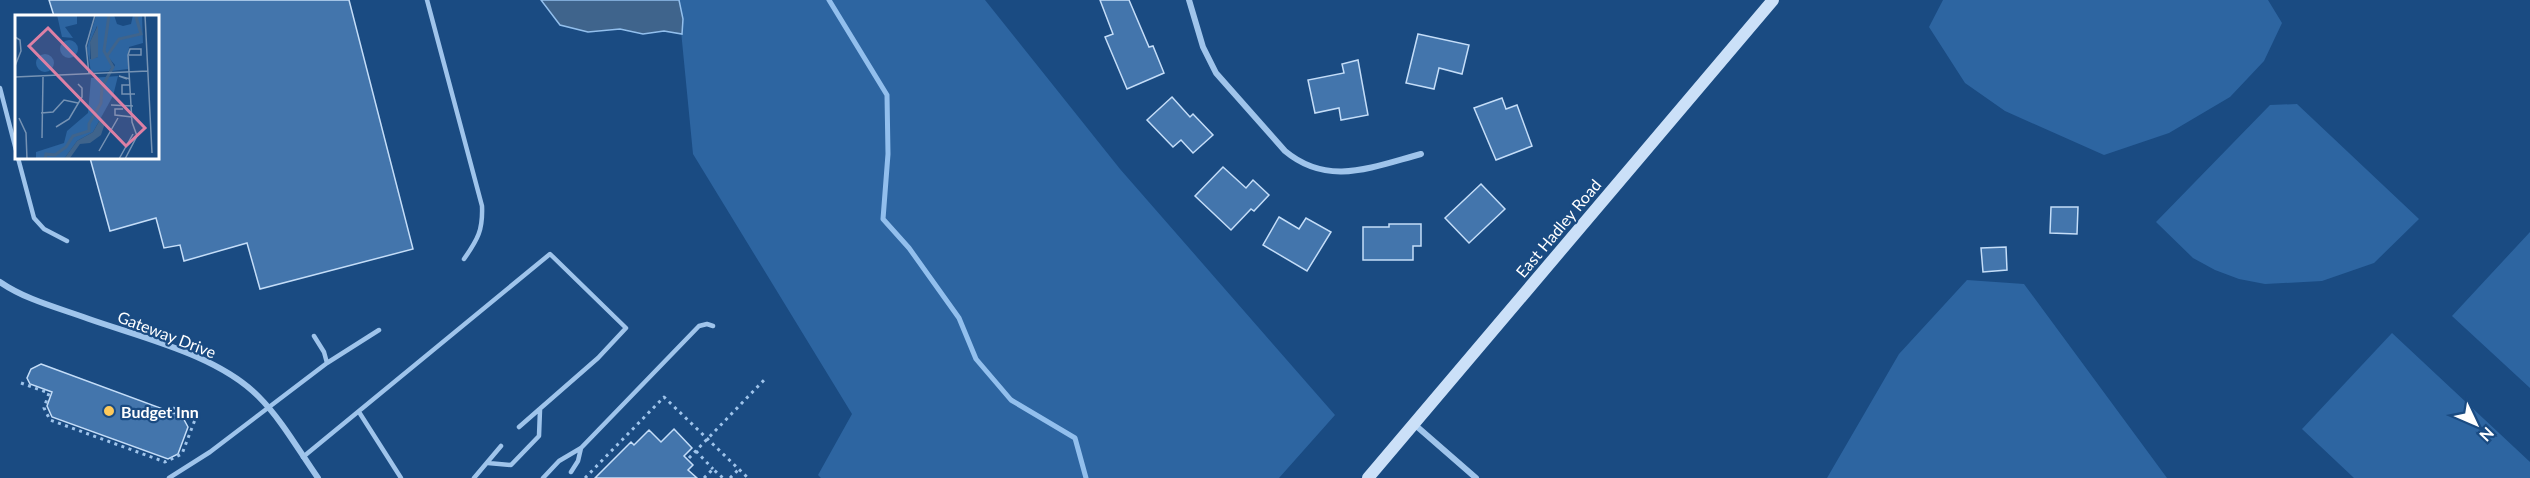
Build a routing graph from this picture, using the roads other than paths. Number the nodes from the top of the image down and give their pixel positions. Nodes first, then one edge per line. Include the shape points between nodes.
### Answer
1 (427, 0) edge
2 (1189, 0) edge
3 (1773, 0) edge
4 (0, 88) edge
5 (15, 146) edge
6 (1421, 154) dead end
7 (18, 159) edge
8 (67, 241) dead end
9 (464, 259) dead end
10 (0, 282) edge
11 (713, 326) dead end
12 (379, 330) dead end
13 (314, 336) dead end
14 (327, 363) junction
15 (268, 408) junction
16 (540, 409) junction
17 (358, 412) junction
18 (1414, 424) junction
19 (519, 426) dead end
20 (501, 446) dead end
21 (581, 448) junction
22 (303, 457) junction
23 (488, 463) junction
24 (571, 472) dead end
25 (169, 478) edge
26 (318, 478) edge
27 (401, 478) edge
28 (474, 478) edge
29 (543, 478) edge
30 (1368, 478) edge
31 (1476, 478) edge

1 - 9 lane via 482,206 483,226
2 - 6 street via 1203,47 1216,73 1296,160 1339,172
3 - 18 street, East Hadley Road
4 - 5 lane
7 - 8 lane via 34,218 44,229
10 - 15 street, Gateway Drive via 31,298 208,363 242,382
11 - 21 lane via 699,326
12 - 14 lane
13 - 14 lane
14 - 15 lane
15 - 22 street, Gateway Drive
15 - 25 lane
16 - 17 lane via 626,328 550,254
16 - 19 lane
16 - 23 lane via 539,436 511,465
17 - 22 lane
17 - 27 lane
18 - 30 street, East Hadley Road
18 - 31 street
20 - 23 lane
21 - 24 lane
21 - 29 lane via 559,461
22 - 26 street, Gateway Drive
23 - 28 lane

